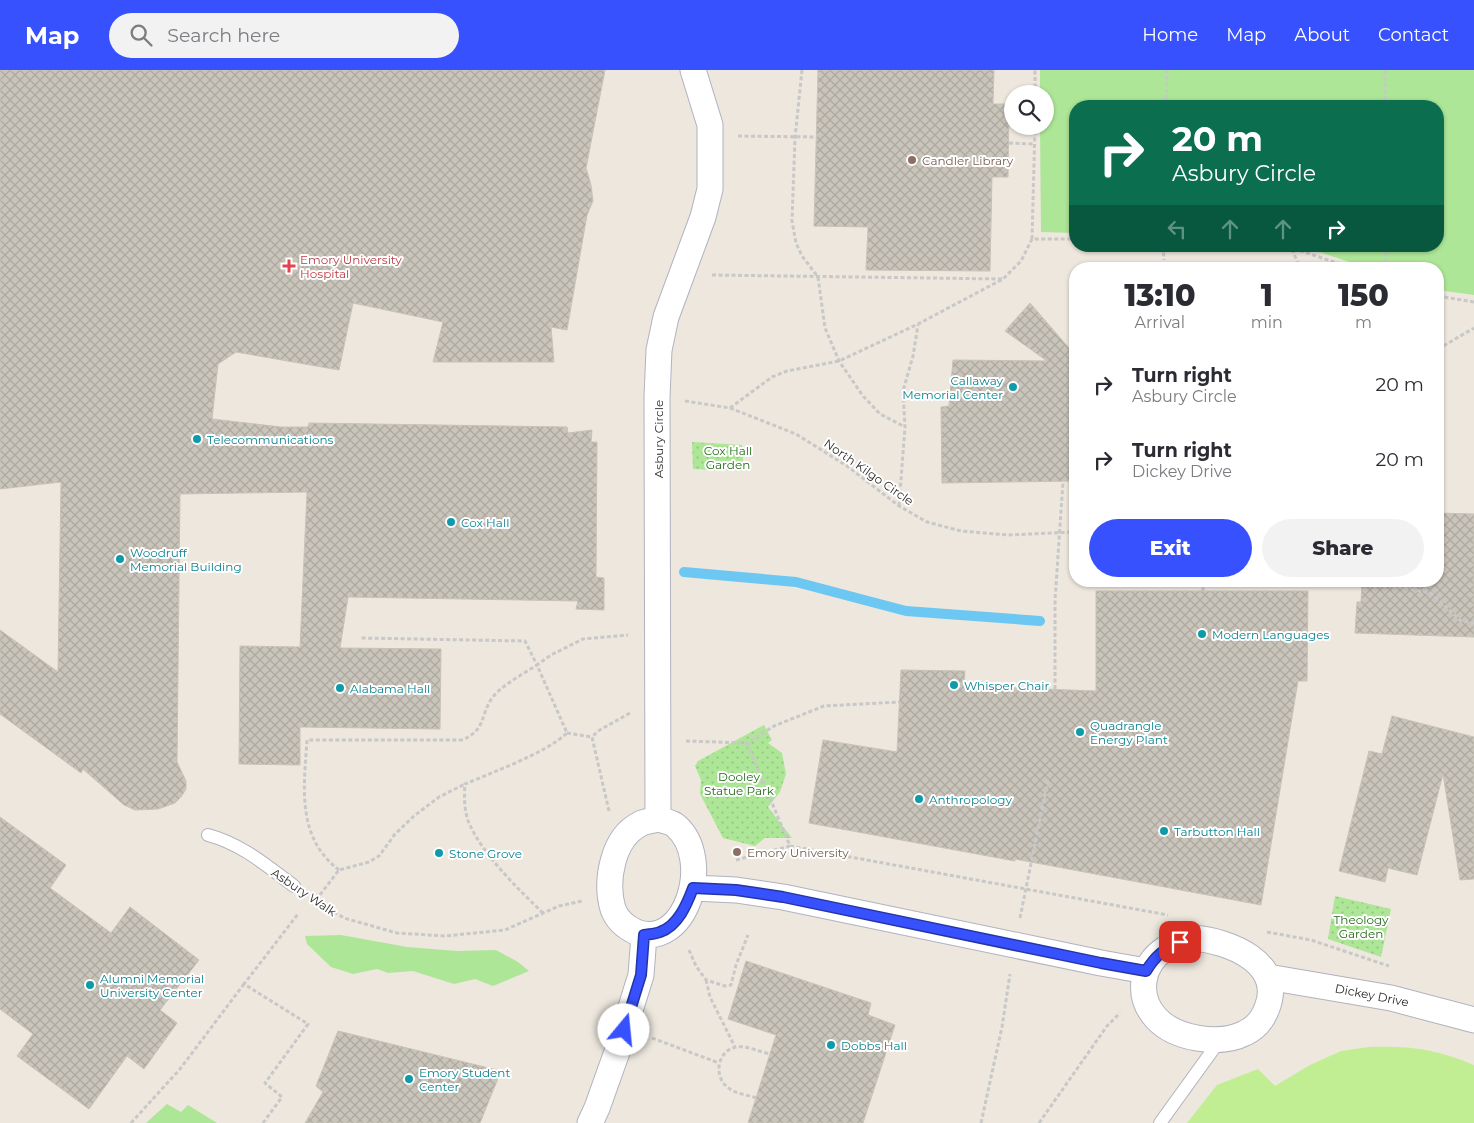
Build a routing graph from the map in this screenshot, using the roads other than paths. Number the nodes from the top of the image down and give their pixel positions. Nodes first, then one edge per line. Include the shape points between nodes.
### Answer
1 (694, 70) edge
2 (658, 819) junction
3 (208, 835) dead end
4 (294, 886) road end
5 (693, 888) junction
6 (644, 935) junction
7 (1268, 977) junction
8 (1144, 979) junction
9 (1474, 1020) edge
10 (1220, 1040) junction
11 (590, 1123) edge
12 (1160, 1123) edge

1 - 2 street, Asbury Circle via 710,125 710,190 666,317 659,350
2 - 5 street via 675,824 686,837 693,856
2 - 6 street via 640,824 628,834 618,846 613,860 609,895 615,915 626,928
3 - 4 lane, Asbury Walk via 241,847
5 - 6 street via 674,924 661,932
5 - 8 street via 783,897 1101,963
6 - 11 street via 641,975
7 - 8 street via 1240,950 1212,940 1194,938 1165,949 1154,957
7 - 9 street, Dickey Drive via 1391,998
7 - 10 street via 1268,1005 1258,1024 1246,1033
8 - 10 street via 1147,1003 1156,1018 1186,1035
10 - 12 lane

